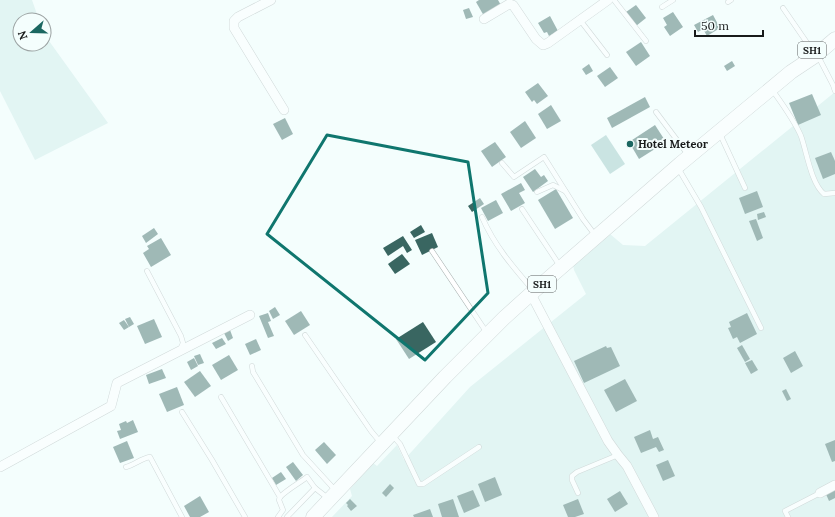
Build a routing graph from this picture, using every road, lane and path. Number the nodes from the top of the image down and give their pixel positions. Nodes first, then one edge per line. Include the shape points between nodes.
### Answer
1 (271, 0) edge
2 (608, 0) edge
3 (614, 0) edge
4 (673, 0) edge
5 (662, 7) dead end
6 (783, 8) dead end
7 (484, 19) dead end
8 (580, 20) junction
9 (835, 30) edge
10 (835, 39) edge
11 (646, 41) dead end
12 (814, 52) junction
13 (607, 55) dead end
14 (771, 89) junction
15 (835, 91) edge
16 (284, 110) dead end
17 (656, 112) dead end
18 (719, 132) junction
19 (690, 157) junction
20 (502, 163) dead end
21 (677, 167) junction
22 (745, 188) dead end
23 (565, 191) junction
24 (537, 192) dead end
25 (835, 193) edge
26 (522, 209) dead end
27 (482, 217) dead end
28 (596, 236) junction
29 (432, 251) dead end
30 (561, 267) junction
31 (147, 272) dead end
32 (532, 292) junction
33 (250, 315) dead end
34 (761, 328) dead end
35 (488, 334) junction
36 (305, 335) dead end
37 (179, 351) junction
38 (252, 366) dead end
39 (221, 397) dead end
40 (182, 412) dead end
41 (387, 439) junction
42 (479, 447) dead end
43 (618, 456) junction
44 (0, 467) edge
45 (126, 467) dead end
46 (835, 485) edge
47 (315, 488) junction
48 (578, 493) dead end
49 (820, 493) joint
50 (333, 496) junction
51 (280, 497) junction
52 (182, 517) edge
53 (245, 517) edge
54 (278, 517) edge
55 (287, 517) edge
56 (313, 517) edge
57 (654, 517) edge
58 (788, 517) edge

1 - 16 street via 238,17 234,21 234,28
2 - 8 street
3 - 11 lane
4 - 5 lane
6 - 12 lane
7 - 8 street via 509,4 513,5 543,45
8 - 13 lane
9 - 12 main road, SH1
10 - 12 main road, SH1
12 - 14 main road, SH1
12 - 15 lane
14 - 18 main road, SH1
14 - 25 lane via 800,135 818,190 824,194
17 - 19 lane
18 - 19 main road, SH1
18 - 22 lane
19 - 21 main road, SH1
20 - 23 lane via 514,177 544,157
21 - 28 main road, SH1
21 - 34 lane via 701,207
23 - 24 lane via 553,185
23 - 28 lane
26 - 30 lane
27 - 32 lane via 497,244
28 - 30 main road, SH1
29 - 35 lane
30 - 32 main road, SH1
31 - 37 lane via 181,336 183,343
32 - 35 main road, SH1
32 - 43 street
33 - 37 street
35 - 41 main road, SH1
36 - 41 lane via 371,431
37 - 44 street via 117,383 111,406
38 - 50 lane via 253,372 303,455
39 - 51 lane
40 - 53 lane
41 - 42 lane via 400,444 419,484 423,484
41 - 50 main road, SH1
43 - 48 lane via 572,476
43 - 57 street via 627,466
45 - 52 lane via 150,457
46 - 49 street
47 - 50 lane
47 - 51 lane via 307,477
47 - 55 lane
49 - 58 lane via 785,510
50 - 56 main road, SH1
51 - 54 lane via 283,510

